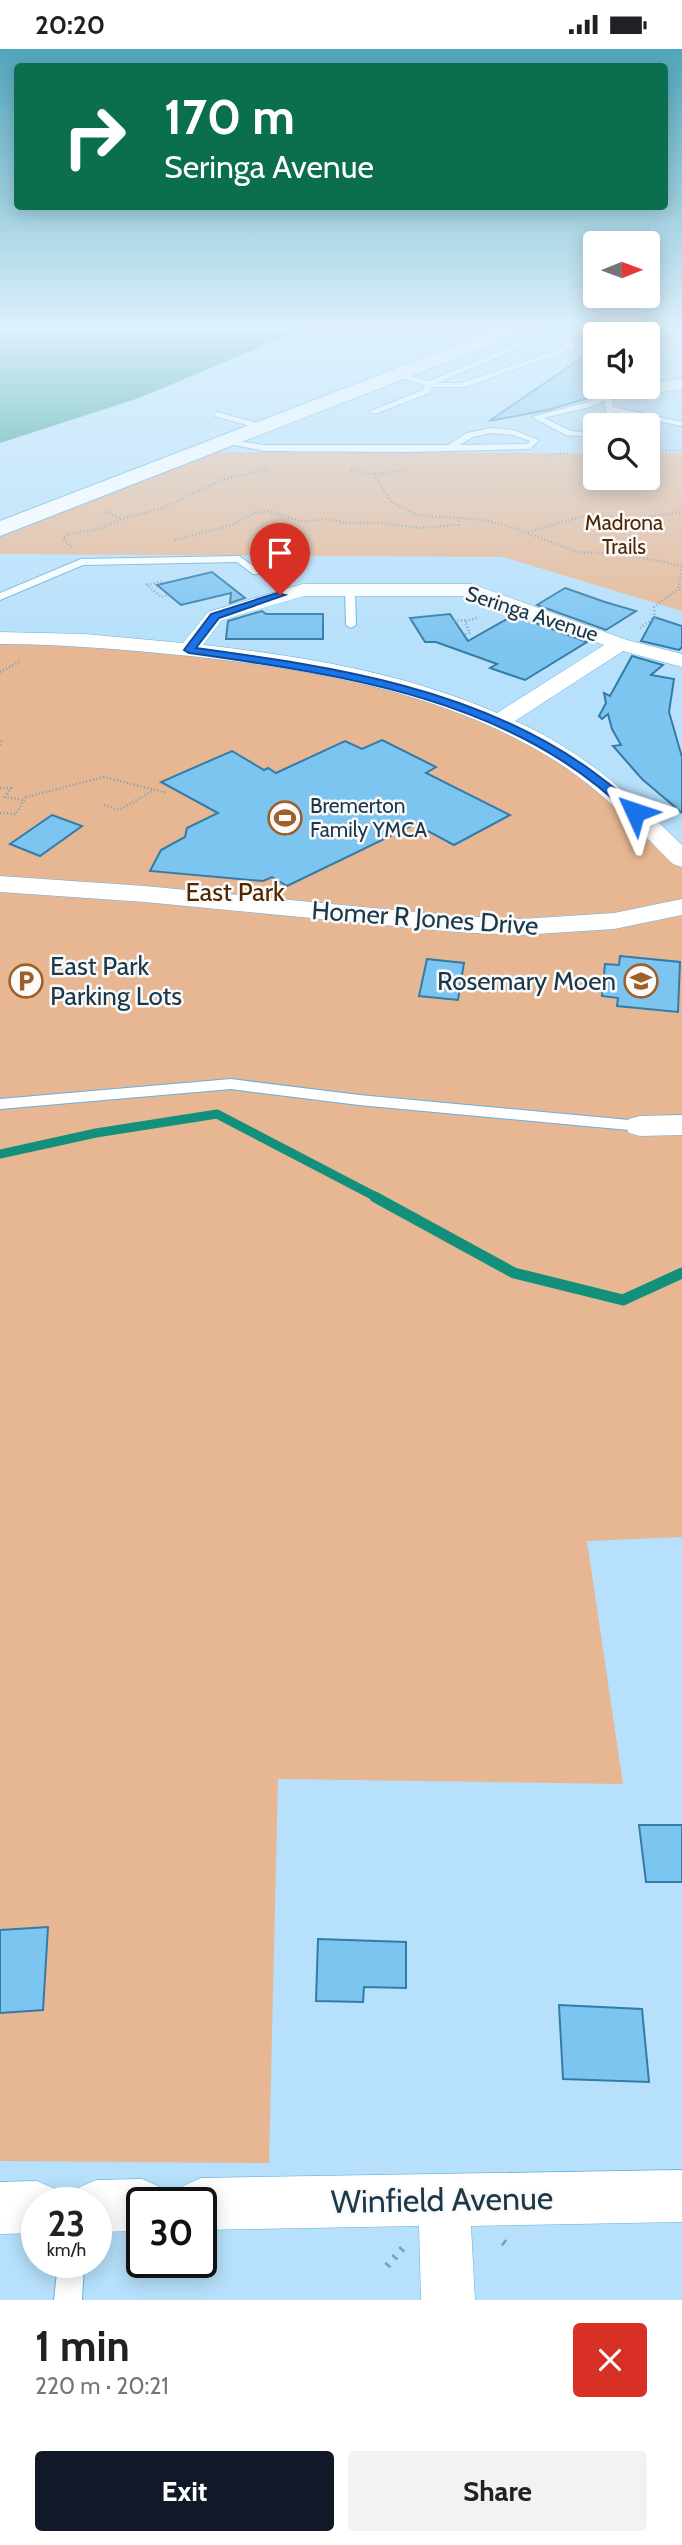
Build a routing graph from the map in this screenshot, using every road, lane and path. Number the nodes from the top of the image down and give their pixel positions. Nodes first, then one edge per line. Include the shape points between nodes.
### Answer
1 (241, 435) edge
2 (467, 435) edge
3 (523, 435) edge
4 (224, 442) junction
5 (451, 447) junction
6 (682, 450) edge
7 (576, 451) dead end
8 (660, 451) edge
9 (539, 456) dead end
10 (269, 469) dead end
11 (349, 470) dead end
12 (413, 470) dead end
13 (374, 474) junction
14 (682, 512) edge
15 (459, 519) junction
16 (0, 529) edge
17 (527, 532) junction
18 (169, 542) dead end
19 (75, 548) dead end
20 (682, 568) edge
21 (256, 572) dead end
22 (350, 589) junction
23 (680, 590) edge
24 (0, 597) edge
25 (468, 619) dead end
26 (454, 621) dead end
27 (351, 625) dead end
28 (0, 638) edge
29 (620, 644) junction
30 (189, 650) junction
31 (682, 661) edge
32 (500, 721) junction
33 (0, 788) edge
34 (154, 789) junction
35 (167, 793) dead end
36 (23, 800) junction
37 (104, 805) dead end
38 (0, 813) edge
39 (682, 859) edge
40 (0, 884) edge
41 (682, 907) edge
42 (0, 1104) edge
43 (682, 1125) edge
44 (640, 1126) joint
45 (682, 2196) edge
46 (444, 2200) junction
47 (217, 2204) edge
48 (21, 2207) edge
49 (0, 2208) edge
50 (70, 2278) edge
51 (68, 2300) edge
52 (448, 2300) edge

1 - 4 main road
2 - 5 lane
3 - 5 lane via 535,440 530,446
4 - 5 lane via 264,448
4 - 16 main road
6 - 8 path
7 - 9 path
10 - 19 path via 221,481 142,516 68,534 63,539
11 - 13 path
12 - 13 path
13 - 15 path via 390,503 409,513
14 - 17 path via 636,517 587,515
15 - 17 path via 483,520
15 - 18 path via 458,525 421,528 327,519 304,522 254,513 232,525
17 - 20 path via 588,555 624,554
20 - 23 path
21 - 24 lane via 239,559 81,562
22 - 27 lane
22 - 29 street, Seringa Avenue via 480,592
22 - 30 street, Seringa Avenue via 292,593 215,616
23 - 29 path via 654,607 655,617
25 - 26 path
28 - 30 street
29 - 31 street, Seringa Avenue
29 - 32 street
30 - 32 street via 370,680
32 - 39 street via 563,756 619,796
33 - 36 path via 11,788 5,797
34 - 35 path
34 - 36 path via 104,777
34 - 37 path via 120,810
36 - 38 path via 16,814
40 - 41 street, Homer R Jones Drive via 521,927 614,921
42 - 44 lane via 231,1084
43 - 44 street
45 - 46 street, Winfield Avenue
46 - 47 street, Winfield Avenue
46 - 52 street
48 - 49 street
50 - 51 lane

